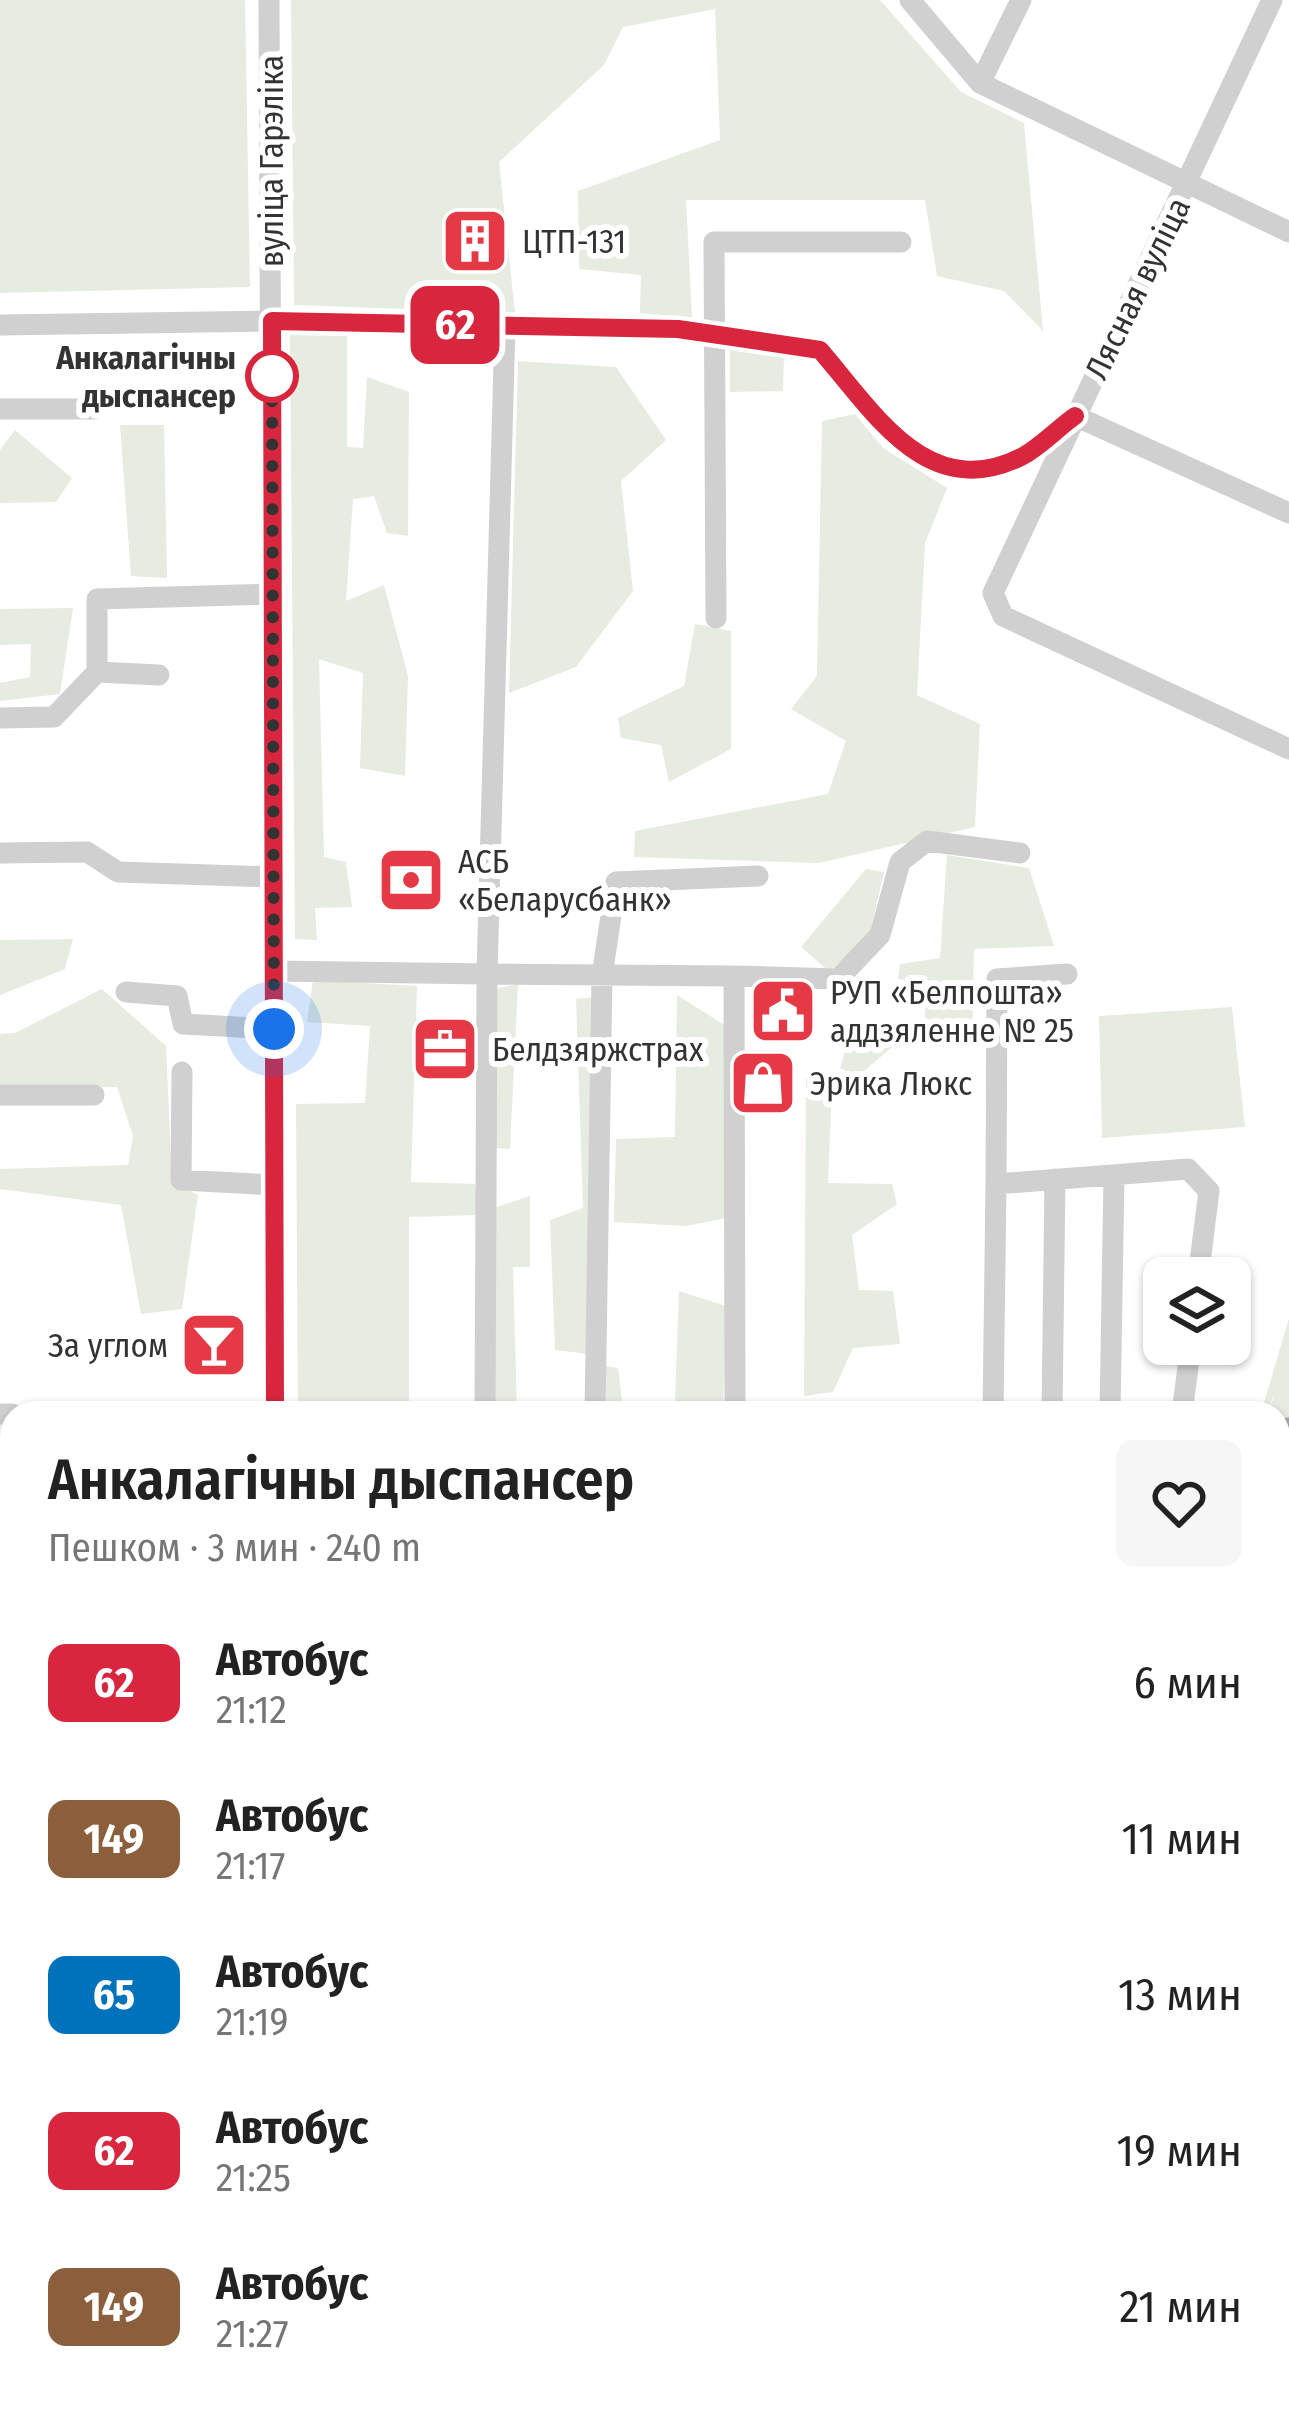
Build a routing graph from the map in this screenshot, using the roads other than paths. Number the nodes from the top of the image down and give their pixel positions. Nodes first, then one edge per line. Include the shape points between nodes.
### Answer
1 (269, 0) edge
2 (910, 0) edge
3 (1021, 0) edge
4 (1272, 0) edge
5 (980, 82) junction
6 (1187, 186) junction
7 (1289, 232) edge
8 (901, 242) dead end
9 (272, 321) junction
10 (0, 325) edge
11 (505, 326) junction
12 (716, 335) junction
13 (0, 409) edge
14 (94, 409) dead end
15 (1075, 416) junction
16 (1289, 513) edge
17 (273, 595) junction
18 (716, 618) dead end
19 (97, 672) junction
20 (159, 675) dead end
21 (0, 718) edge
22 (1289, 748) edge
23 (0, 853) edge
24 (1020, 853) dead end
25 (758, 876) dead end
26 (274, 877) junction
27 (274, 971) junction
28 (487, 974) junction
29 (1067, 974) dead end
30 (602, 976) junction
31 (734, 976) junction
32 (126, 992) dead end
33 (274, 1029) junction
34 (182, 1072) dead end
35 (94, 1095) dead end
36 (0, 1096) edge
37 (1114, 1174) junction
38 (1055, 1179) junction
39 (997, 1184) junction
40 (274, 1185) junction
41 (1201, 1257) edge
42 (1188, 1365) edge
43 (275, 1401) edge
44 (485, 1401) edge
45 (595, 1401) edge
46 (735, 1401) edge
47 (993, 1401) edge
48 (1052, 1401) edge
49 (1110, 1401) edge
50 (1184, 1401) edge

1 - 9 street, вуліца Гарэліка
2 - 5 street
3 - 5 street
4 - 6 street, Лясная вуліца
5 - 6 street
6 - 7 street
6 - 15 street, Лясная вуліца
8 - 12 street via 714,242
9 - 10 street
9 - 11 street
9 - 17 street, вуліца Гарэліка
11 - 12 street
11 - 28 street
12 - 15 street via 820,350 904,448 944,466 978,470 1024,456
12 - 18 street
13 - 14 street
15 - 16 street
15 - 22 street, Лясная вуліца via 993,593 1003,616
17 - 19 street via 97,599
17 - 26 street, вуліца Гарэліка
19 - 20 street
19 - 21 street via 53,717
23 - 26 street via 87,852 118,872
24 - 31 street via 927,841 899,862 880,934 838,979
25 - 30 street via 616,882
26 - 27 street, вуліца Гарэліка
27 - 28 street
27 - 33 street, вуліца Гарэліка
28 - 30 street
28 - 44 street
29 - 39 street via 997,979
30 - 31 street
30 - 45 street
31 - 46 street
32 - 33 street via 177,996 183,1024
33 - 40 street, вуліца Гарэліка
34 - 40 street via 181,1180
35 - 36 street
37 - 38 street
37 - 41 street via 1188,1168 1209,1191
37 - 49 street
38 - 39 street
38 - 48 street
39 - 47 street
40 - 43 street, вуліца Гарэліка
42 - 50 street

